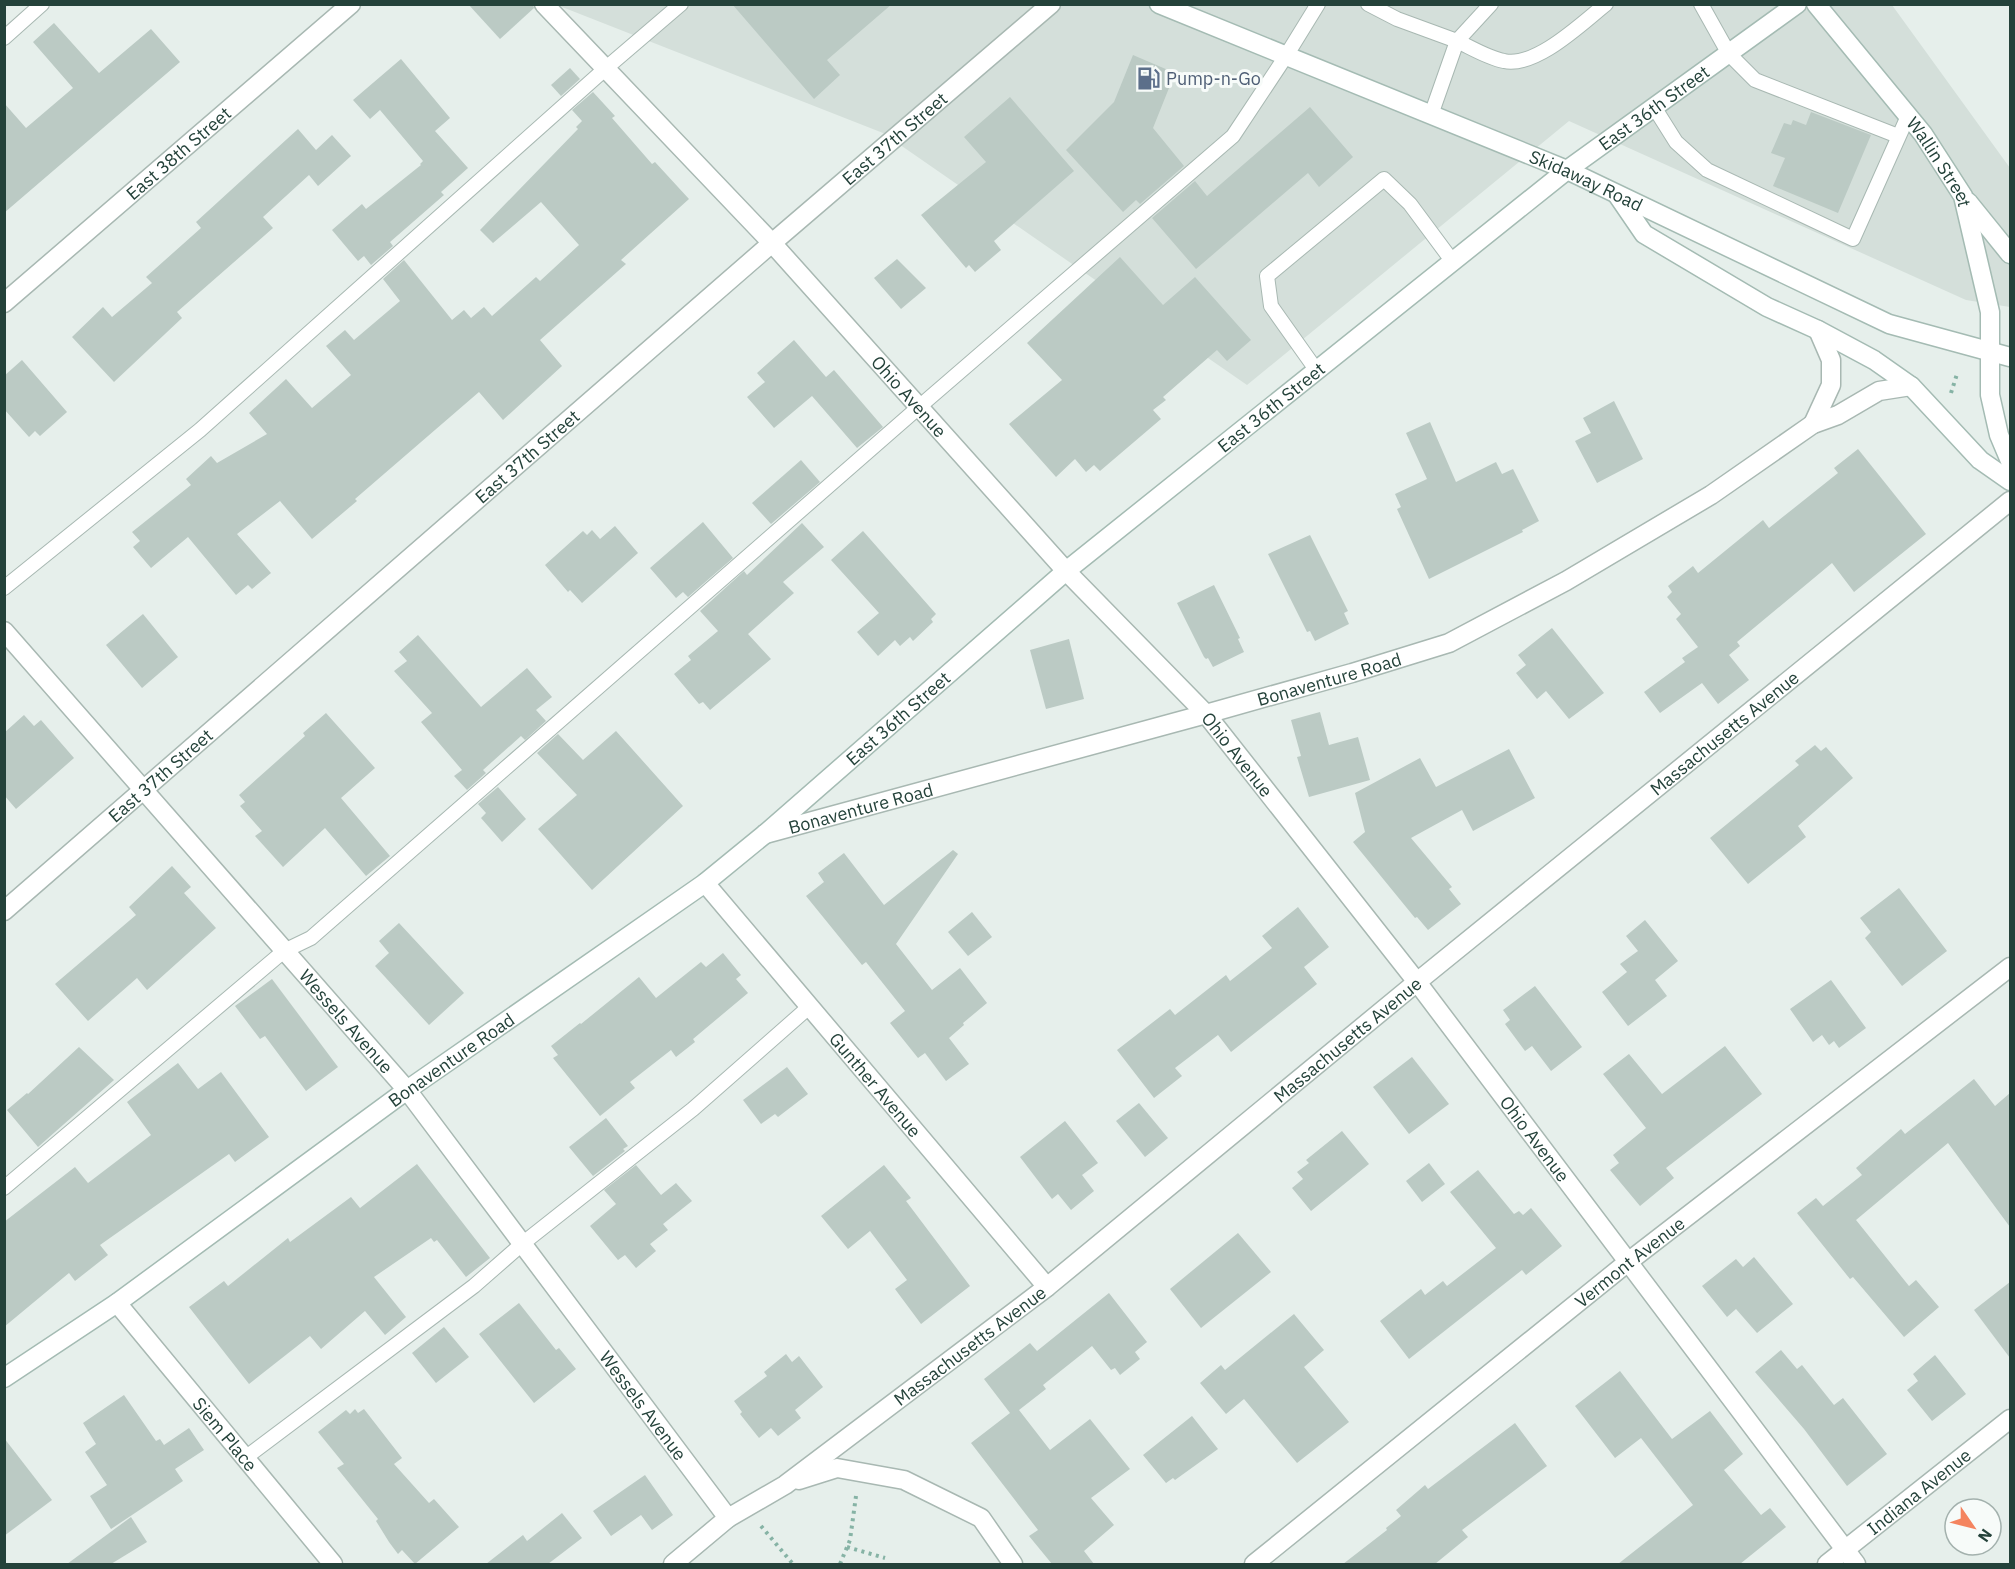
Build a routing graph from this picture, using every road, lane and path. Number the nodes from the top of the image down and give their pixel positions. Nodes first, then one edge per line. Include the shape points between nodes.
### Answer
1 (42, 4) edge
2 (351, 4) edge
3 (544, 4) edge
4 (681, 4) edge
5 (1051, 4) edge
6 (1159, 4) edge
7 (1318, 4) edge
8 (1368, 4) edge
9 (1491, 4) edge
10 (1606, 4) edge
11 (1701, 4) edge
12 (1797, 4) edge
13 (1816, 4) edge
14 (4, 38) edge
15 (1457, 41) junction
16 (1729, 54) junction
17 (1286, 57) junction
18 (605, 69) junction
19 (1654, 107) junction
20 (1431, 115) junction
21 (1908, 116) junction
22 (1898, 136) junction
23 (1567, 170) junction
24 (1617, 194) junction
25 (1964, 196) junction
26 (772, 243) junction
27 (2010, 254) edge
28 (1453, 262) junction
29 (4, 303) edge
30 (1818, 330) junction
31 (1989, 353) junction
32 (2010, 357) edge
33 (1317, 371) junction
34 (1911, 386) junction
35 (919, 407) junction
36 (1813, 424) junction
37 (2010, 461) edge
38 (2010, 481) edge
39 (2010, 501) edge
40 (1066, 571) junction
41 (4, 588) edge
42 (4, 631) edge
43 (1206, 714) junction
44 (144, 792) junction
45 (765, 834) junction
46 (705, 884) junction
47 (4, 911) edge
48 (284, 951) junction
49 (2010, 967) edge
50 (1417, 982) junction
51 (809, 1007) junction
52 (407, 1090) junction
53 (4, 1188) edge
54 (522, 1244) junction
55 (1628, 1262) junction
56 (1047, 1287) junction
57 (117, 1303) junction
58 (4, 1378) edge
59 (2010, 1419) edge
60 (245, 1458) junction
61 (860, 1472) junction
62 (785, 1485) junction
63 (746, 1507) junction
64 (728, 1518) junction
65 (847, 1547) junction
66 (1844, 1550) junction
67 (690, 1558) edge
68 (885, 1558) dead end
69 (333, 1564) edge
70 (674, 1564) edge
71 (793, 1564) edge
72 (840, 1564) edge
73 (1013, 1564) edge
74 (1254, 1564) edge
75 (1827, 1564) edge
76 (1856, 1564) edge

1 - 14 lane
2 - 29 street, East 38th Street
3 - 18 street, Ohio Avenue
4 - 18 lane
5 - 26 street, East 37th Street
6 - 17 street, Skidaway Road
7 - 17 lane
8 - 15 lane
9 - 15 lane
10 - 15 lane via 1545,50 1522,62 1504,61
11 - 16 lane
12 - 16 street, East 36th Street
13 - 21 street, Wallin Street
15 - 20 lane
16 - 19 street, East 36th Street
16 - 22 lane via 1755,80
17 - 20 street, Skidaway Road
17 - 35 lane via 1233,136
18 - 26 street, Ohio Avenue
18 - 41 lane via 200,430
19 - 22 lane via 1676,142 1707,170 1853,238
19 - 23 street, East 36th Street
20 - 23 street, Skidaway Road
21 - 22 lane
21 - 25 street, Wallin Street
23 - 24 street, Skidaway Road
23 - 28 street, East 36th Street
24 - 30 street via 1644,234 1767,307
24 - 31 street, Skidaway Road via 1889,324
25 - 27 street
25 - 31 street, Wallin Street via 1990,312
26 - 35 street, Ohio Avenue
26 - 44 street, East 37th Street
28 - 33 street, East 36th Street
28 - 33 lane via 1410,204 1384,180 1267,276 1270,306
30 - 34 street via 1874,360
30 - 36 street via 1831,360 1831,385
31 - 32 street, Skidaway Road
31 - 37 street, Wallin Street via 1990,395
33 - 40 street, East 36th Street
34 - 36 street, Bonaventure Road via 1879,391 1838,415
34 - 38 street via 1980,460
35 - 40 street, Ohio Avenue
35 - 48 lane via 311,938
36 - 43 street, Bonaventure Road via 1711,495 1566,581 1449,643
39 - 50 street, Massachusetts Avenue
40 - 43 street, Ohio Avenue
40 - 45 street, East 36th Street
42 - 44 street, Wessels Avenue
43 - 45 street, Bonaventure Road
43 - 50 street, Ohio Avenue
44 - 47 street, East 37th Street
44 - 48 street, Wessels Avenue
45 - 46 street, Bonaventure Road
46 - 51 street, Gunther Avenue
46 - 52 street, Bonaventure Road
48 - 52 street, Wessels Avenue
48 - 53 lane
49 - 55 street, Vermont Avenue
50 - 55 street, Ohio Avenue
50 - 56 street, Massachusetts Avenue
51 - 54 lane via 693,1109
51 - 56 street, Gunther Avenue
52 - 54 street, Wessels Avenue
52 - 57 street, Bonaventure Road
54 - 60 lane via 474,1286
54 - 64 street, Wessels Avenue
55 - 66 street, Ohio Avenue
55 - 74 street, Vermont Avenue
56 - 62 street, Massachusetts Avenue
57 - 58 street, Bonaventure Road
57 - 60 street, Siem Place
59 - 66 street, Indiana Avenue
60 - 69 street, Siem Place
61 - 62 street via 837,1468
61 - 65 path
61 - 73 street via 904,1480 981,1518
62 - 63 street, Massachusetts Avenue
63 - 64 street, Massachusetts Avenue
63 - 71 path
64 - 67 street, Massachusetts Avenue
65 - 68 path
65 - 72 path
66 - 75 street, Indiana Avenue
66 - 76 street, Ohio Avenue
67 - 70 street, Massachusetts Avenue

